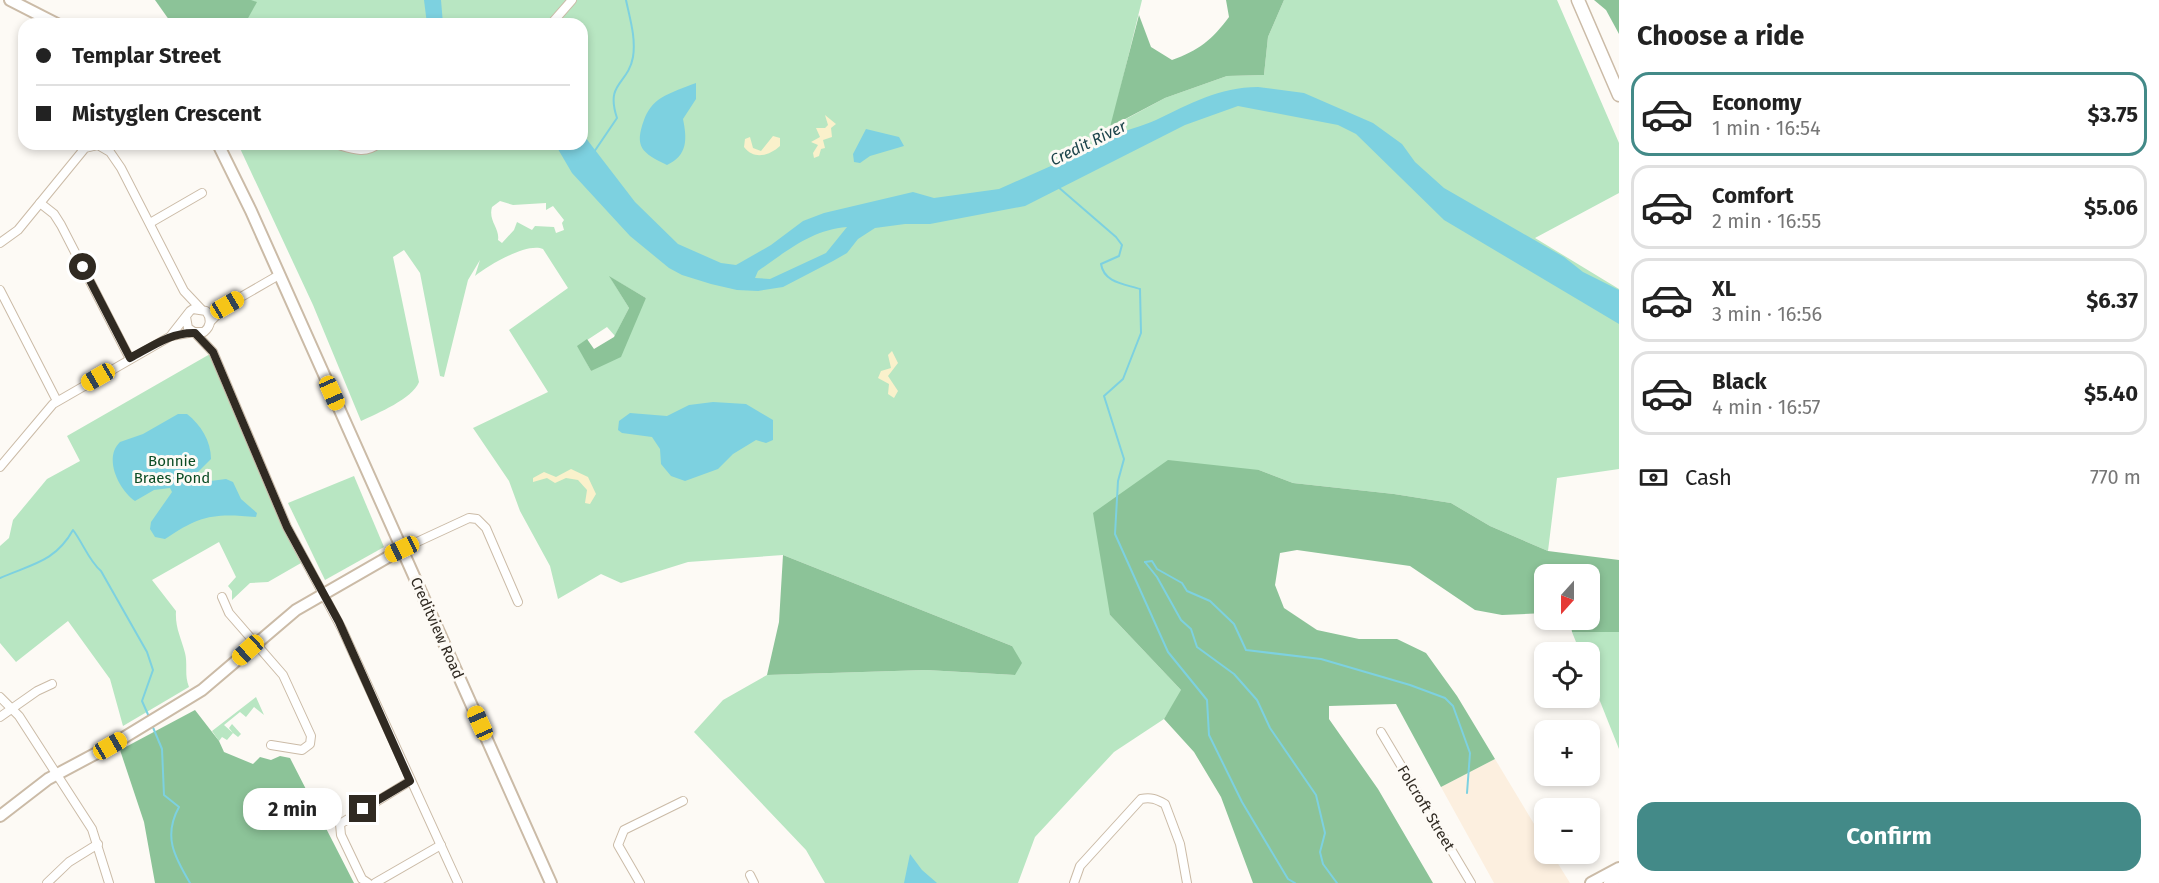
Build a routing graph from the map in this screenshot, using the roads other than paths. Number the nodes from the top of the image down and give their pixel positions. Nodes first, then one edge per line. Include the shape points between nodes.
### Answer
1 (10, 0) edge
2 (572, 0) edge
3 (1578, 0) edge
4 (45, 18) edge
5 (556, 18) edge
6 (1619, 96) edge
7 (83, 150) edge
8 (104, 150) edge
9 (221, 150) edge
10 (202, 193) dead end
11 (40, 202) junction
12 (150, 223) junction
13 (0, 243) edge
14 (279, 275) junction
15 (0, 290) edge
16 (184, 291) junction
17 (227, 305) junction
18 (202, 309) junction
19 (187, 316) junction
20 (210, 324) junction
21 (194, 332) junction
22 (171, 336) junction
23 (213, 352) junction
24 (130, 358) junction
25 (57, 401) junction
26 (1, 464) edge
27 (402, 549) junction
28 (322, 593) junction
29 (222, 597) dead end
30 (518, 602) dead end
31 (256, 643) junction
32 (52, 684) dead end
33 (0, 697) edge
34 (12, 709) junction
35 (0, 717) edge
36 (1381, 732) dead end
37 (271, 745) dead end
38 (57, 774) junction
39 (410, 781) junction
40 (683, 801) dead end
41 (0, 816) edge
42 (98, 844) junction
43 (441, 845) junction
44 (1619, 868) edge
45 (750, 875) dead end
46 (1619, 877) edge
47 (47, 883) edge
48 (109, 883) edge
49 (368, 883) edge
50 (375, 883) edge
51 (458, 883) edge
52 (551, 883) edge
53 (640, 883) edge
54 (754, 883) edge
55 (1074, 883) edge
56 (1186, 883) edge
57 (1471, 883) edge
58 (1591, 883) edge
59 (1609, 883) edge
60 (1617, 883) edge

1 - 4 street
2 - 5 street
3 - 6 main road
7 - 11 street
8 - 12 street via 117,160
9 - 14 street, Creditview Road
10 - 12 street
11 - 13 street via 15,232
11 - 24 street via 61,225
12 - 16 street
14 - 17 street
14 - 27 street, Creditview Road
15 - 25 street
16 - 18 street
16 - 19 street
17 - 18 street
17 - 20 street
18 - 19 street via 193,309
18 - 20 street via 209,314
19 - 21 street via 188,328
19 - 22 street
20 - 21 street via 204,332
20 - 23 street
21 - 22 street
21 - 23 street
22 - 24 street
23 - 28 street via 287,527
24 - 25 street
25 - 26 street
27 - 28 street
27 - 30 street via 469,518 477,519 486,528
27 - 52 street, Creditview Road
28 - 31 street via 284,618
28 - 39 street via 342,628
29 - 31 street via 229,613
31 - 37 street via 283,675 311,736 310,744 302,750
31 - 38 street via 191,697
32 - 34 street
33 - 34 street
34 - 35 street
34 - 38 street
36 - 57 street, Folcroft Street
38 - 41 street via 22,796
38 - 42 street
39 - 43 street
39 - 49 street via 340,824 341,835 362,879
40 - 53 street via 624,830 620,837 618,845
42 - 47 street via 69,862
42 - 48 street
43 - 50 street
43 - 51 street
44 - 58 street
45 - 54 street
46 - 59 street
46 - 60 street
55 - 56 street via 1080,866 1141,799 1148,798 1166,804 1180,844

